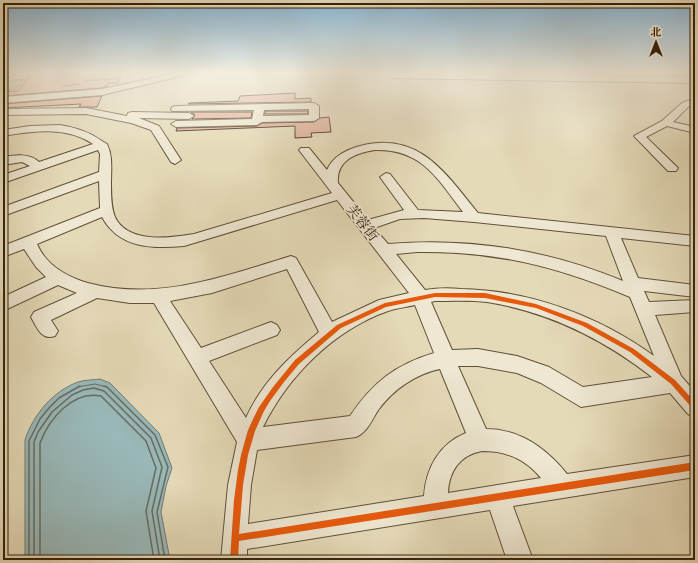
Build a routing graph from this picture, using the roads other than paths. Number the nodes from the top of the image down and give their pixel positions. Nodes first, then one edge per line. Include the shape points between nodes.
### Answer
1 (695, 101) edge
2 (3, 112) edge
3 (110, 114) junction
4 (259, 114) junction
5 (172, 117) junction
6 (666, 123) junction
7 (295, 128) dead end
8 (695, 130) edge
9 (3, 133) edge
10 (102, 146) junction
11 (305, 150) dead end
12 (175, 160) dead end
13 (3, 161) edge
14 (37, 168) junction
15 (672, 168) dead end
16 (106, 174) junction
17 (386, 177) dead end
18 (3, 179) edge
19 (336, 190) junction
20 (107, 210) junction
21 (3, 212) edge
22 (414, 214) junction
23 (474, 217) junction
24 (364, 226) junction
25 (610, 232) junction
26 (695, 241) edge
27 (29, 242) junction
28 (384, 250) junction
29 (3, 252) edge
30 (59, 278) junction
31 (634, 288) junction
32 (95, 292) junction
33 (158, 296) junction
34 (420, 296) junction
35 (691, 298) edge
36 (3, 304) edge
37 (643, 309) junction
38 (271, 330) dead end
39 (49, 331) dead end
40 (329, 334) junction
41 (196, 358) junction
42 (446, 359) junction
43 (675, 383) junction
44 (695, 407) edge
45 (479, 439) junction
46 (248, 440) junction
47 (695, 466) edge
48 (562, 487) junction
49 (498, 497) junction
50 (436, 507) junction
51 (235, 549) edge
52 (520, 560) edge

1 - 6 street via 685,105
2 - 3 street via 65,110
3 - 5 street
3 - 12 street via 155,128
4 - 5 street
4 - 5 street via 257,122
4 - 7 street via 314,118 312,128
6 - 8 street
6 - 15 street via 639,136
9 - 10 street via 38,129 71,130 95,139
10 - 14 street
10 - 16 street via 106,154
11 - 19 street, 芙蓉街
13 - 14 street via 25,159 34,162
14 - 18 street
16 - 20 street
16 - 21 street
17 - 22 street
19 - 20 street via 205,237 172,242 142,240 126,234 114,226
19 - 23 street via 333,170 338,161 347,154 370,147 397,148 410,151 426,160
19 - 24 street, 芙蓉街
20 - 27 street
22 - 23 street
22 - 24 street via 392,216
23 - 25 street
24 - 28 street, 芙蓉街
25 - 26 street
25 - 31 street
27 - 29 street
27 - 30 street via 42,266
28 - 31 street via 438,246 507,251 573,268
28 - 34 street, 芙蓉街
30 - 32 street
30 - 36 street
31 - 35 street
31 - 37 street
32 - 33 street via 131,297
32 - 39 street via 40,317
33 - 40 street via 222,285 291,262
33 - 41 street
34 - 40 street via 373,309
34 - 42 street, 芙蓉街
34 - 43 street via 453,293 482,295 541,307 616,341
35 - 37 street
37 - 43 street
38 - 41 street
40 - 46 street via 302,356 278,385
41 - 46 street
42 - 43 street via 467,357 512,362 552,379 581,397
42 - 45 street, 芙蓉街
42 - 46 street via 424,364 386,387 356,426
43 - 44 street
45 - 48 street via 497,439 515,444 549,468
45 - 50 street via 464,444 451,454 441,468 436,486
46 - 51 street via 238,491
47 - 48 street
48 - 49 street
49 - 50 street
49 - 52 street
50 - 51 street

